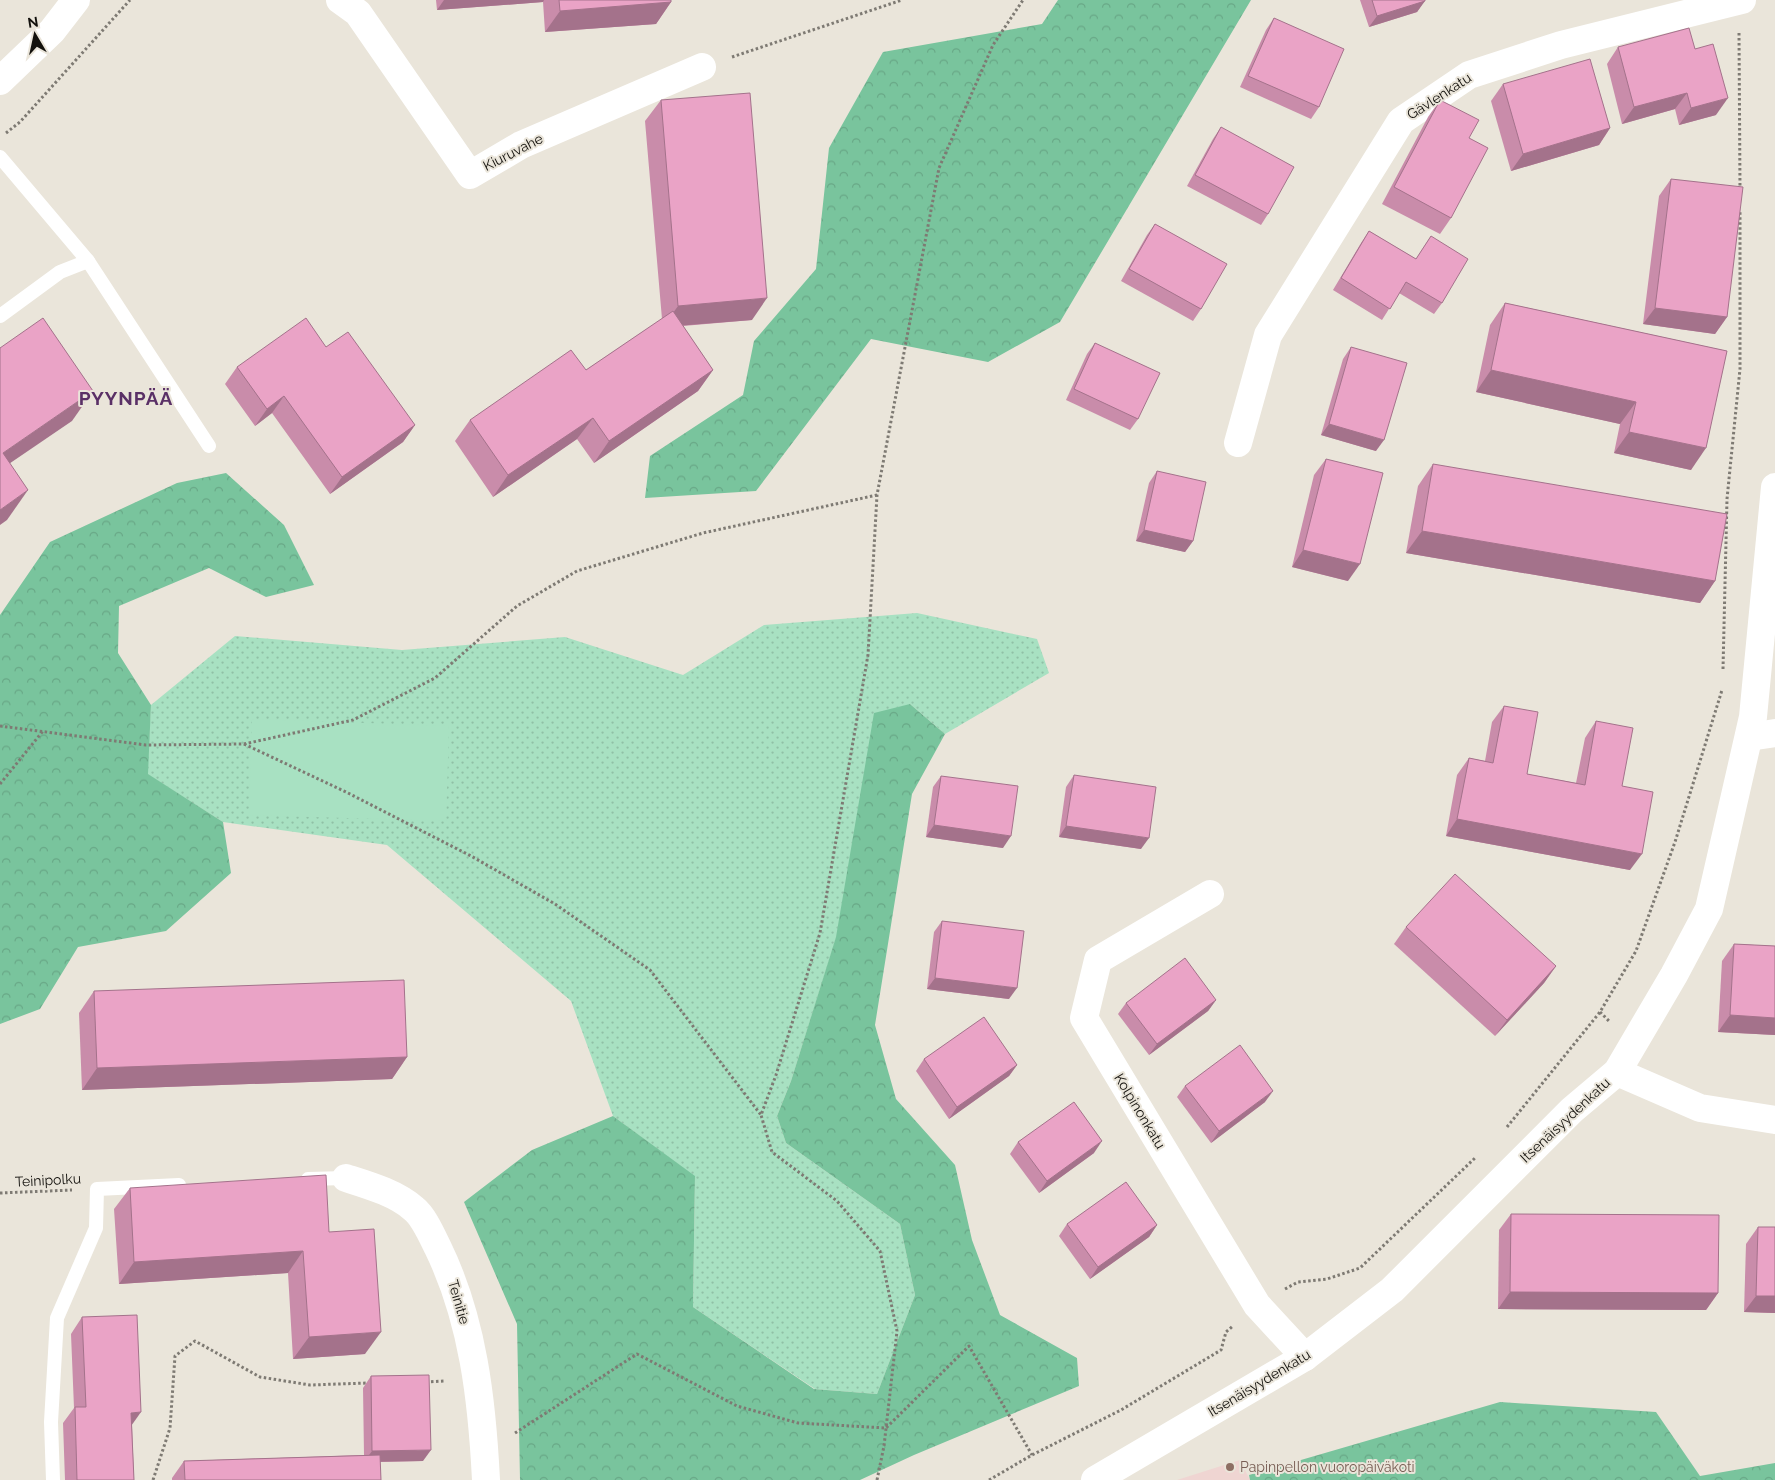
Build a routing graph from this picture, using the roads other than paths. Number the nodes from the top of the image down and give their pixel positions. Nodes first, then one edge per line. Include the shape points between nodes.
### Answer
1 (76, 0) edge
2 (340, 0) edge
3 (1740, 1) edge
4 (702, 67) road end
5 (0, 81) edge
6 (0, 157) edge
7 (88, 261) junction
8 (0, 316) edge
9 (1238, 443) dead end
10 (209, 446) dead end
11 (1775, 487) edge
12 (1762, 735) edge
13 (1210, 894) dead end
14 (1617, 1072) junction
15 (1775, 1120) edge
16 (346, 1178) joint
17 (296, 1180) edge
18 (197, 1184) edge
19 (1305, 1357) junction
20 (53, 1480) edge
21 (486, 1480) edge
22 (1095, 1480) edge

1 - 5 street via 52,31
2 - 4 street, Kiuruvahe via 358,13 470,174 521,145
3 - 9 street, Gävlenkatu via 1561,45 1469,75 1402,121 1268,335
6 - 7 lane
7 - 8 lane via 60,272
7 - 10 lane
11 - 12 street, Itsenäisyydenkatu via 1753,718
12 - 14 street, Itsenäisyydenkatu via 1709,909
13 - 19 street, Kolpinonkatu via 1098,960 1084,1018 1257,1305
14 - 15 street via 1700,1108
14 - 19 street, Itsenäisyydenkatu via 1572,1110 1392,1290
16 - 17 lane
16 - 21 street, Teinitie via 380,1190 415,1209 453,1277 478,1380
18 - 20 lane via 97,1189 96,1228 57,1318 51,1422
19 - 22 street, Itsenäisyydenkatu

